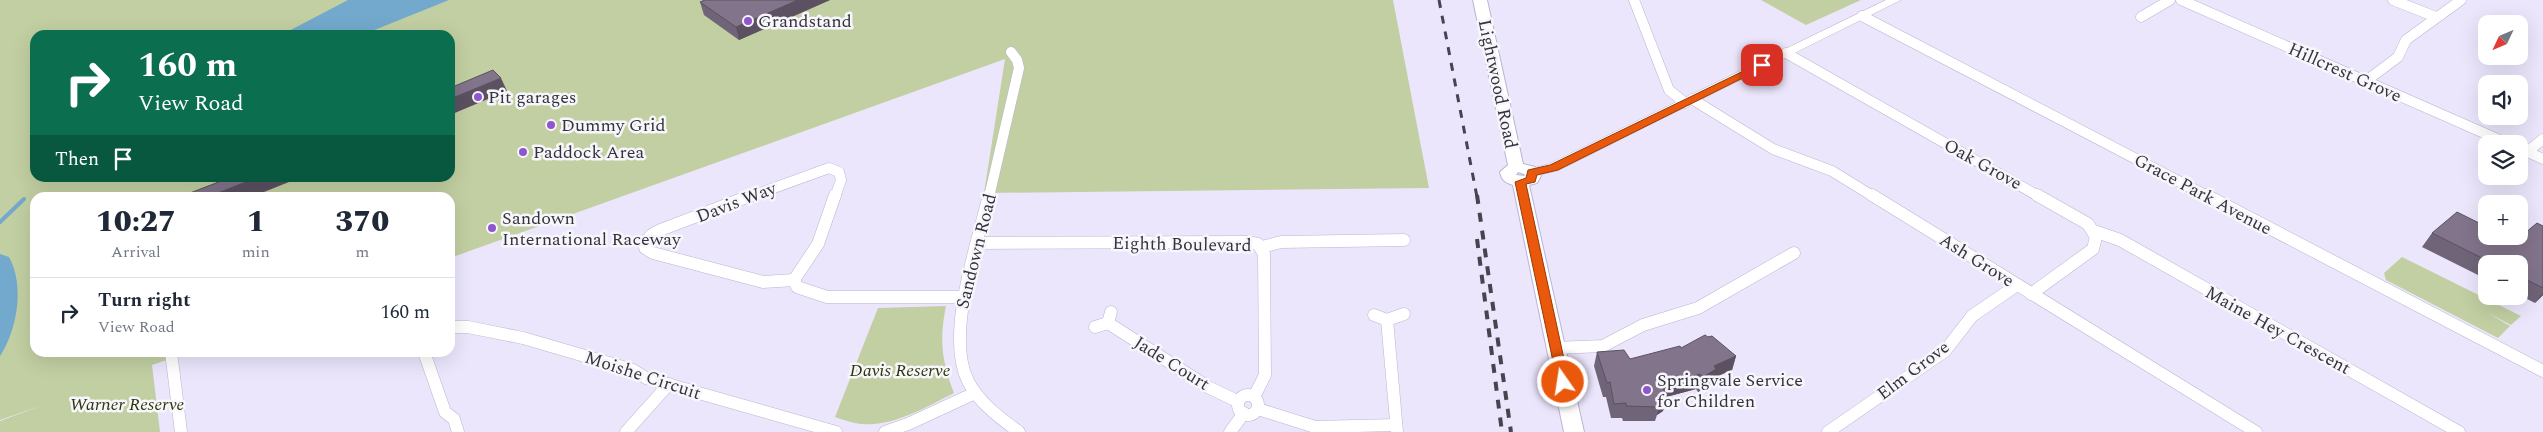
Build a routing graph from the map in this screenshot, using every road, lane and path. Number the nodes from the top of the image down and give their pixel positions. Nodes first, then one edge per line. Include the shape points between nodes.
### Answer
1 (1480, 0) edge
2 (1634, 0) edge
3 (1895, 0) edge
4 (2170, 0) edge
5 (2181, 0) edge
6 (2393, 0) edge
7 (2461, 0) edge
8 (1862, 16) junction
9 (2141, 17) dead end
10 (2436, 17) junction
11 (1011, 52) dead end
12 (1786, 53) junction
13 (2366, 81) junction
14 (1688, 101) junction
15 (2489, 135) edge
16 (2543, 139) edge
17 (2528, 147) edge
18 (2528, 152) edge
19 (2543, 159) edge
20 (1523, 174) junction
21 (2094, 231) junction
22 (1404, 240) dead end
23 (978, 243) junction
24 (1262, 248) junction
25 (1794, 253) dead end
26 (794, 280) junction
27 (2017, 285) junction
28 (2031, 294) junction
29 (965, 297) junction
30 (1404, 314) dead end
31 (455, 326) edge
32 (1095, 327) dead end
33 (1555, 348) junction
34 (172, 357) edge
35 (426, 357) edge
36 (2543, 371) edge
37 (669, 384) junction
38 (975, 394) junction
39 (1237, 400) junction
40 (1256, 403) junction
41 (1244, 413) junction
42 (1397, 428) edge
43 (181, 432) edge
44 (458, 432) edge
45 (626, 432) edge
46 (836, 432) edge
47 (885, 432) edge
48 (1020, 432) edge
49 (1230, 432) edge
50 (1574, 432) edge
51 (1828, 432) edge
52 (2256, 432) edge
53 (2459, 432) edge

1 - 20 main road, Lightwood Road
2 - 14 street, Ash Grove via 1670,90
3 - 8 street
4 - 9 street
5 - 13 street, Hillcrest Grove
6 - 10 street
7 - 10 street
8 - 12 street
8 - 36 street, Grace Park Avenue
10 - 13 street via 2406,40 2398,57
11 - 23 street, Sandown Road via 1019,68
12 - 14 street
12 - 21 street, Oak Grove via 2082,220
13 - 15 street, Hillcrest Grove
14 - 20 street via 1554,167
14 - 27 street, Ash Grove via 1774,149 1826,168
16 - 17 street
18 - 19 street
20 - 33 main road, Lightwood Road
21 - 28 street via 2096,244 2091,252
21 - 53 street, Maine Hey Crescent via 2120,240
22 - 24 street via 1285,242
23 - 24 street, Eighth Boulevard via 1253,242
23 - 29 street, Sandown Road
24 - 40 street, Eighth Boulevard via 1264,375
25 - 33 street via 1698,308 1644,325 1603,346
26 - 26 street, Davis Way via 820,242 842,180 836,170 818,170 672,225 655,232 645,243 645,248 653,252 763,282
26 - 29 street via 799,289 827,297
27 - 28 street, Ash Grove
27 - 51 street, Elm Grove via 1972,316 1945,351
28 - 52 street, Ash Grove
29 - 38 street, Sandown Road via 957,346 962,369
30 - 42 street via 1380,318
31 - 37 street, Moishe Circuit via 463,325 506,338 522,338 633,370 646,378
32 - 39 street, Jade Court via 1110,317 1208,387
33 - 50 main road, Lightwood Road
34 - 43 street
35 - 44 street via 445,412 454,419
37 - 45 street
37 - 46 street, Moishe Circuit
38 - 47 street
38 - 48 street, Sandown Road
39 - 40 street via 1247,396
39 - 41 street via 1237,410
40 - 41 street via 1250,414
40 - 42 street via 1315,427
41 - 49 street

